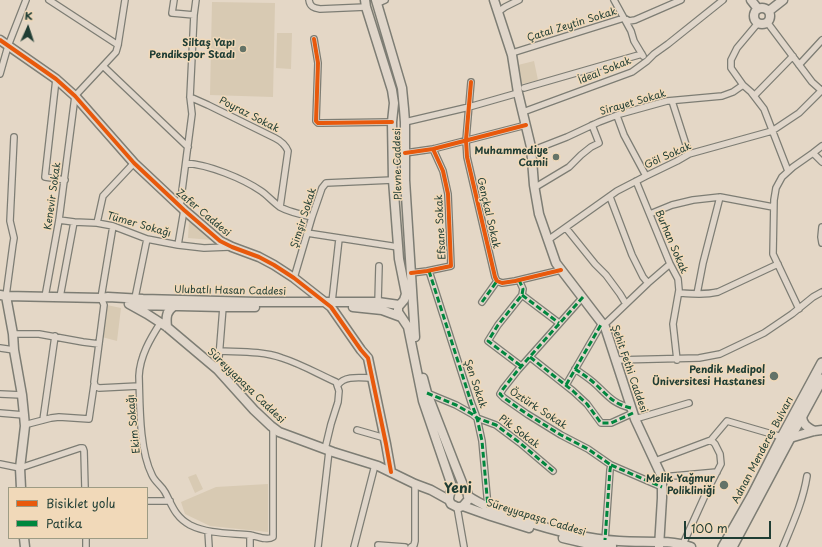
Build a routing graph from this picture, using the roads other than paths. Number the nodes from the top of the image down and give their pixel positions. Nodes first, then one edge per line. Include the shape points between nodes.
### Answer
1 (26, 0) edge
2 (49, 0) edge
3 (125, 0) edge
4 (174, 0) edge
5 (196, 0) edge
6 (309, 0) edge
7 (494, 0) edge
8 (519, 0) edge
9 (614, 0) edge
10 (681, 0) edge
11 (723, 0) edge
12 (751, 0) edge
13 (783, 0) edge
14 (380, 1) edge
15 (365, 4) edge
16 (758, 9) junction
17 (769, 11) junction
18 (498, 12) junction
19 (194, 15) junction
20 (624, 18) junction
21 (767, 22) junction
22 (758, 23) junction
23 (314, 39) dead end
24 (0, 40) edge
25 (822, 40) edge
26 (118, 45) junction
27 (8, 46) junction
28 (512, 53) junction
29 (642, 54) junction
30 (793, 56) junction
31 (646, 62) junction
32 (799, 65) junction
33 (103, 66) junction
34 (0, 74) edge
35 (56, 79) junction
36 (471, 82) dead end
37 (743, 85) junction
38 (521, 90) junction
39 (822, 90) edge
40 (75, 96) junction
41 (754, 96) junction
42 (190, 97) junction
43 (672, 101) junction
44 (469, 107) junction
45 (523, 112) junction
46 (617, 116) junction
47 (392, 122) junction
48 (405, 122) junction
49 (526, 125) junction
50 (592, 125) junction
51 (772, 131) junction
52 (14, 138) dead end
53 (466, 140) junction
54 (822, 146) edge
55 (188, 147) junction
56 (392, 149) junction
57 (434, 149) junction
58 (531, 151) junction
59 (406, 153) junction
60 (813, 153) junction
61 (689, 154) junction
62 (822, 162) edge
63 (134, 163) junction
64 (186, 163) junction
65 (788, 172) junction
66 (646, 176) junction
67 (65, 180) junction
68 (393, 180) junction
69 (636, 181) junction
70 (534, 188) junction
71 (610, 197) junction
72 (720, 197) junction
73 (280, 207) junction
74 (773, 207) junction
75 (182, 208) junction
76 (650, 214) junction
77 (312, 217) junction
78 (59, 220) junction
79 (74, 222) junction
80 (97, 223) junction
81 (113, 226) junction
82 (822, 227) edge
83 (566, 228) junction
84 (307, 234) junction
85 (147, 239) junction
86 (339, 239) junction
87 (548, 240) junction
88 (822, 243) edge
89 (178, 245) junction
90 (232, 247) junction
91 (398, 247) junction
92 (399, 259) junction
93 (410, 259) junction
94 (670, 264) junction
95 (778, 264) junction
96 (378, 266) dead end
97 (561, 270) junction
98 (429, 271) junction
99 (411, 273) junction
100 (294, 278) junction
101 (519, 280) junction
102 (497, 281) junction
103 (648, 283) junction
104 (822, 292) edge
105 (679, 293) junction
106 (697, 294) junction
107 (522, 295) junction
108 (3, 296) edge
109 (45, 297) junction
110 (60, 297) junction
111 (582, 297) junction
112 (101, 298) junction
113 (132, 300) junction
114 (378, 302) junction
115 (482, 302) dead end
116 (329, 304) junction
117 (400, 304) junction
118 (626, 304) junction
119 (142, 305) junction
120 (174, 306) junction
121 (223, 308) junction
122 (799, 309) junction
123 (413, 310) junction
124 (401, 317) junction
125 (164, 324) junction
126 (559, 324) junction
127 (603, 324) junction
128 (13, 334) junction
129 (55, 336) junction
130 (99, 344) junction
131 (0, 348) edge
132 (14, 350) junction
133 (220, 351) junction
134 (530, 357) junction
135 (616, 360) junction
136 (677, 360) junction
137 (822, 362) edge
138 (521, 366) junction
139 (575, 369) junction
140 (218, 370) junction
141 (372, 378) junction
142 (822, 379) edge
143 (94, 385) junction
144 (338, 385) junction
145 (566, 385) junction
146 (139, 386) junction
147 (427, 393) junction
148 (0, 394) edge
149 (22, 395) junction
150 (689, 403) dead end
151 (0, 413) edge
152 (633, 414) junction
153 (24, 415) junction
154 (802, 417) junction
155 (478, 418) junction
156 (43, 420) junction
157 (24, 425) junction
158 (273, 428) junction
159 (357, 430) dead end
160 (818, 431) edge
161 (385, 438) junction
162 (784, 439) junction
163 (711, 440) junction
164 (327, 450) junction
165 (655, 461) junction
166 (0, 464) edge
167 (375, 465) junction
168 (611, 465) junction
169 (20, 468) junction
170 (553, 471) dead end
171 (391, 472) junction
172 (717, 472) junction
173 (807, 476) dead end
174 (662, 477) junction
175 (415, 484) junction
176 (21, 487) edge
177 (85, 487) edge
178 (662, 487) junction
179 (432, 490) junction
180 (452, 490) junction
181 (467, 493) junction
182 (170, 500) junction
183 (449, 500) junction
184 (148, 501) edge
185 (460, 506) junction
186 (488, 507) junction
187 (208, 531) junction
188 (250, 535) junction
189 (605, 540) junction
190 (378, 545) dead end
191 (660, 545) edge
192 (593, 546) edge
193 (687, 546) edge
194 (209, 547) edge
195 (250, 547) edge
196 (318, 547) edge
197 (354, 547) edge
198 (405, 547) edge
199 (412, 547) edge
200 (464, 547) edge
201 (629, 547) edge
202 (723, 547) edge
203 (732, 547) edge
204 (783, 547) edge

1 - 27 street
2 - 26 street
3 - 26 street
4 - 19 street via 172,13
5 - 19 street, Tümer Sokağı
6 - 15 street via 313,8 320,9
7 - 18 street, Şehit Fethi Caddesi
8 - 18 street
9 - 20 street
10 - 20 street, Çatal Zeytin Sokak via 635,20 629,21
11 - 31 street, İdeal Sokak
12 - 16 street
13 - 17 street
14 - 15 street
14 - 48 street, Plevne Caddesi via 402,88
15 - 47 street, Plevne Caddesi via 393,96
16 - 17 street via 765,8
16 - 22 street via 754,12
17 - 21 street via 770,17
18 - 28 street, Şehit Fethi Caddesi
19 - 42 street, Tümer Sokağı
20 - 28 street, Çatal Zeytin Sokak
20 - 29 street
21 - 22 street
21 - 30 street
22 - 37 street via 737,48 731,60 731,68
23 - 47 street via 318,63 316,121
24 - 27 street, Zafer Caddesi
25 - 32 street
26 - 33 street via 116,52
27 - 34 street
27 - 35 street, Zafer Caddesi
28 - 38 street, Şehit Fethi Caddesi
29 - 31 street
29 - 38 street
30 - 32 street
30 - 41 street
31 - 45 street, İdeal Sokak via 632,72
32 - 39 street
33 - 40 street
33 - 55 street
35 - 40 street, Zafer Caddesi
35 - 67 street via 45,177
36 - 44 street, Gençkal Sokak
37 - 41 street
37 - 43 street, Sirayet Sokak via 722,96
38 - 44 street
38 - 45 street, Şehit Fethi Caddesi
39 - 51 street, Göl Sokak via 799,113
40 - 63 street, Zafer Caddesi
40 - 67 street, Kenevir Sokak
41 - 51 street via 764,109
42 - 55 street, Tümer Sokağı via 192,114
42 - 73 street, Poyraz Sokak via 275,138 286,146 288,151
43 - 46 street, Sirayet Sokak
43 - 61 street
44 - 48 street
44 - 53 street, Gençkal Sokak
45 - 49 street, Şehit Fethi Caddesi
46 - 50 street, Sirayet Sokak
46 - 66 street
47 - 48 street
47 - 56 street, Plevne Caddesi
48 - 59 street, Plevne Caddesi
49 - 53 street
49 - 58 street, Şehit Fethi Caddesi
50 - 58 street, Sirayet Sokak
50 - 70 street via 599,143 570,167
51 - 61 street, Göl Sokak
51 - 65 street
52 - 108 street via 10,220 14,238
53 - 57 street
53 - 102 street, Gençkal Sokak via 467,157
54 - 60 street
55 - 64 street, Tümer Sokağı
56 - 59 street
56 - 68 street, Plevne Caddesi
57 - 59 street
57 - 98 street, Efsane Sokak via 443,171 448,194 451,266
58 - 70 street, Şehit Fethi Caddesi
59 - 93 street, Plevne Caddesi via 405,180
60 - 62 street
60 - 65 street
61 - 66 street, Göl Sokak
63 - 75 street, Zafer Caddesi
63 - 80 street via 103,196
64 - 73 street via 208,167 249,184
64 - 75 street, Tümer Sokağı
65 - 74 street via 776,188
66 - 69 street, Göl Sokak
67 - 78 street, Kenevir Sokak
68 - 77 street, Şimşir Sokak via 326,183
68 - 91 street, Plevne Caddesi
69 - 71 street, Göl Sokak
69 - 76 street, Burhan Sokak
70 - 87 street, Şehit Fethi Caddesi via 538,214
71 - 83 street, Göl Sokak
71 - 103 street via 632,255
72 - 74 street
72 - 76 street via 672,205
72 - 106 street
73 - 77 street
74 - 95 street via 773,254
75 - 89 street, Tümer Sokağı
75 - 90 street, Zafer Caddesi via 220,241
76 - 94 street, Burhan Sokak
77 - 84 street, Şimşir Sokak
78 - 79 street, Tümer Sokağı
78 - 109 street, Kenevir Sokak
79 - 80 street, Tümer Sokağı
79 - 110 street
80 - 81 street, Tümer Sokağı
81 - 85 street, Tümer Sokağı
81 - 112 street
82 - 88 street
83 - 87 street, Göl Sokak
83 - 118 street via 606,275
84 - 86 street
84 - 100 street, Şimşir Sokak
85 - 89 street, Tümer Sokağı
85 - 113 street
86 - 91 street
86 - 116 street
87 - 97 street, Şehit Fethi Caddesi
89 - 90 street via 204,248
90 - 100 street, Zafer Caddesi via 259,257
91 - 92 street, Plevne Caddesi
92 - 93 street via 404,266
92 - 117 street, Plevne Caddesi via 406,294
93 - 99 street, Plevne Caddesi
94 - 103 street
94 - 105 street, Burhan Sokak via 678,279
95 - 106 street via 718,292
95 - 122 street
96 - 114 street
97 - 101 street
97 - 111 street, Şehit Fethi Caddesi
98 - 99 street, Efsane Sokak
98 - 155 street, Şen Sokak
99 - 123 street, Plevne Caddesi
100 - 116 street, Zafer Caddesi
101 - 102 street via 502,283
101 - 107 street via 523,289
102 - 115 street
103 - 118 street
104 - 122 street
105 - 106 street
105 - 136 street, Burhan Sokak via 674,324
107 - 126 street
107 - 138 street via 488,341
108 - 109 street, Süreyyapaşa Caddesi
108 - 128 street
109 - 110 street, Süreyyapaşa Caddesi
110 - 112 street, Süreyyapaşa Caddesi
111 - 126 street, Öztürk Sokak
111 - 127 street, Şehit Fethi Caddesi
112 - 113 street, Süreyyapaşa Caddesi via 108,301
112 - 130 street via 104,305
113 - 116 street, Ulubatlı Hasan Caddesi
113 - 119 street, Süreyyapaşa Caddesi
113 - 125 street, Süreyyapaşa Caddesi
114 - 116 street, Ulubatlı Hasan Caddesi
114 - 117 street, Ulubatlı Hasan Caddesi
116 - 121 street, Ulubatlı Hasan Caddesi
116 - 124 street, Ulubatlı Hasan Caddesi via 372,308
116 - 141 street, Zafer Caddesi via 368,358
117 - 123 street via 407,302
117 - 124 street via 398,312
118 - 127 street
119 - 120 street, Ulubatlı Hasan Caddesi
119 - 125 street, Süreyyapaşa Caddesi
120 - 121 street, Ulubatlı Hasan Caddesi
120 - 125 street via 168,311
121 - 133 street
122 - 136 street via 764,333 720,354
123 - 124 street via 408,318
123 - 147 street, Plevne Caddesi via 417,356
124 - 180 street via 408,327 423,401
125 - 140 street, Süreyyapaşa Caddesi
125 - 146 street, Ekim Sokağı via 149,341 141,358
126 - 134 street, Öztürk Sokak
127 - 135 street, Şehit Fethi Caddesi
127 - 139 street
128 - 129 street
128 - 132 street
129 - 130 street
129 - 156 street
130 - 143 street
131 - 132 street
132 - 149 street
133 - 140 street
133 - 144 street via 281,357 306,367
134 - 138 street, Öztürk Sokak
134 - 145 street
135 - 136 street
135 - 152 street, Şehit Fethi Caddesi
137 - 162 main road, Adnan Menderes Bulvarı
138 - 168 street, Öztürk Sokak via 500,394 533,418
139 - 145 street
139 - 152 street
140 - 158 street, Süreyyapaşa Caddesi
141 - 144 street via 346,379
141 - 161 street, Zafer Caddesi
142 - 154 main road, Adnan Menderes Bulvarı
143 - 146 street via 99,388
143 - 156 street via 89,419 60,417
144 - 164 street via 338,402
145 - 152 street via 587,404 601,423 611,423
146 - 182 street, Ekim Sokağı via 142,435 148,465 152,476
147 - 155 street, Pik Sokak
147 - 181 street, Plevne Caddesi
148 - 149 street
149 - 153 street
150 - 152 street
151 - 153 street
152 - 165 street, Şehit Fethi Caddesi
153 - 157 street
154 - 160 street via 807,427
154 - 162 main road, Adnan Menderes Bulvarı
155 - 170 street, Pik Sokak via 504,430
155 - 186 street, Şen Sokak
156 - 157 street
157 - 169 street
158 - 164 street, Süreyyapaşa Caddesi
158 - 188 street, Ekim Sokağı via 273,536 267,539
159 - 161 street
160 - 162 street
161 - 171 street, Zafer Caddesi
162 - 163 street via 727,421
162 - 202 main road, Adnan Menderes Bulvarı
162 - 203 main road, Adnan Menderes Bulvarı
163 - 165 street
163 - 172 street via 720,454 722,464
164 - 167 street, Süreyyapaşa Caddesi
164 - 196 street
165 - 174 street, Şehit Fethi Caddesi
166 - 169 street
167 - 171 street, Süreyyapaşa Caddesi
167 - 197 street
168 - 178 street
168 - 189 street
169 - 176 street
169 - 177 street via 83,448
171 - 175 street, Süreyyapaşa Caddesi
172 - 174 street
172 - 193 street via 707,491
173 - 204 street via 798,512
174 - 178 street, Şehit Fethi Caddesi
175 - 179 street, Süreyyapaşa Caddesi
175 - 199 street via 415,541
178 - 191 street, Şehit Fethi Caddesi
179 - 180 street
179 - 183 street
180 - 181 street via 460,487
180 - 183 street
181 - 185 street via 467,502
181 - 186 street, Süreyyapaşa Caddesi
182 - 184 street
182 - 187 street, Ekim Sokağı via 178,516
183 - 185 street via 451,504
185 - 192 street, Süreyyapaşa Caddesi
185 - 200 street
186 - 189 street, Süreyyapaşa Caddesi via 550,529
187 - 188 street, Ekim Sokağı
187 - 194 street
188 - 195 street
189 - 191 street, Süreyyapaşa Caddesi
190 - 198 street
191 - 193 street, Süreyyapaşa Caddesi
192 - 201 street, Süreyyapaşa Caddesi

